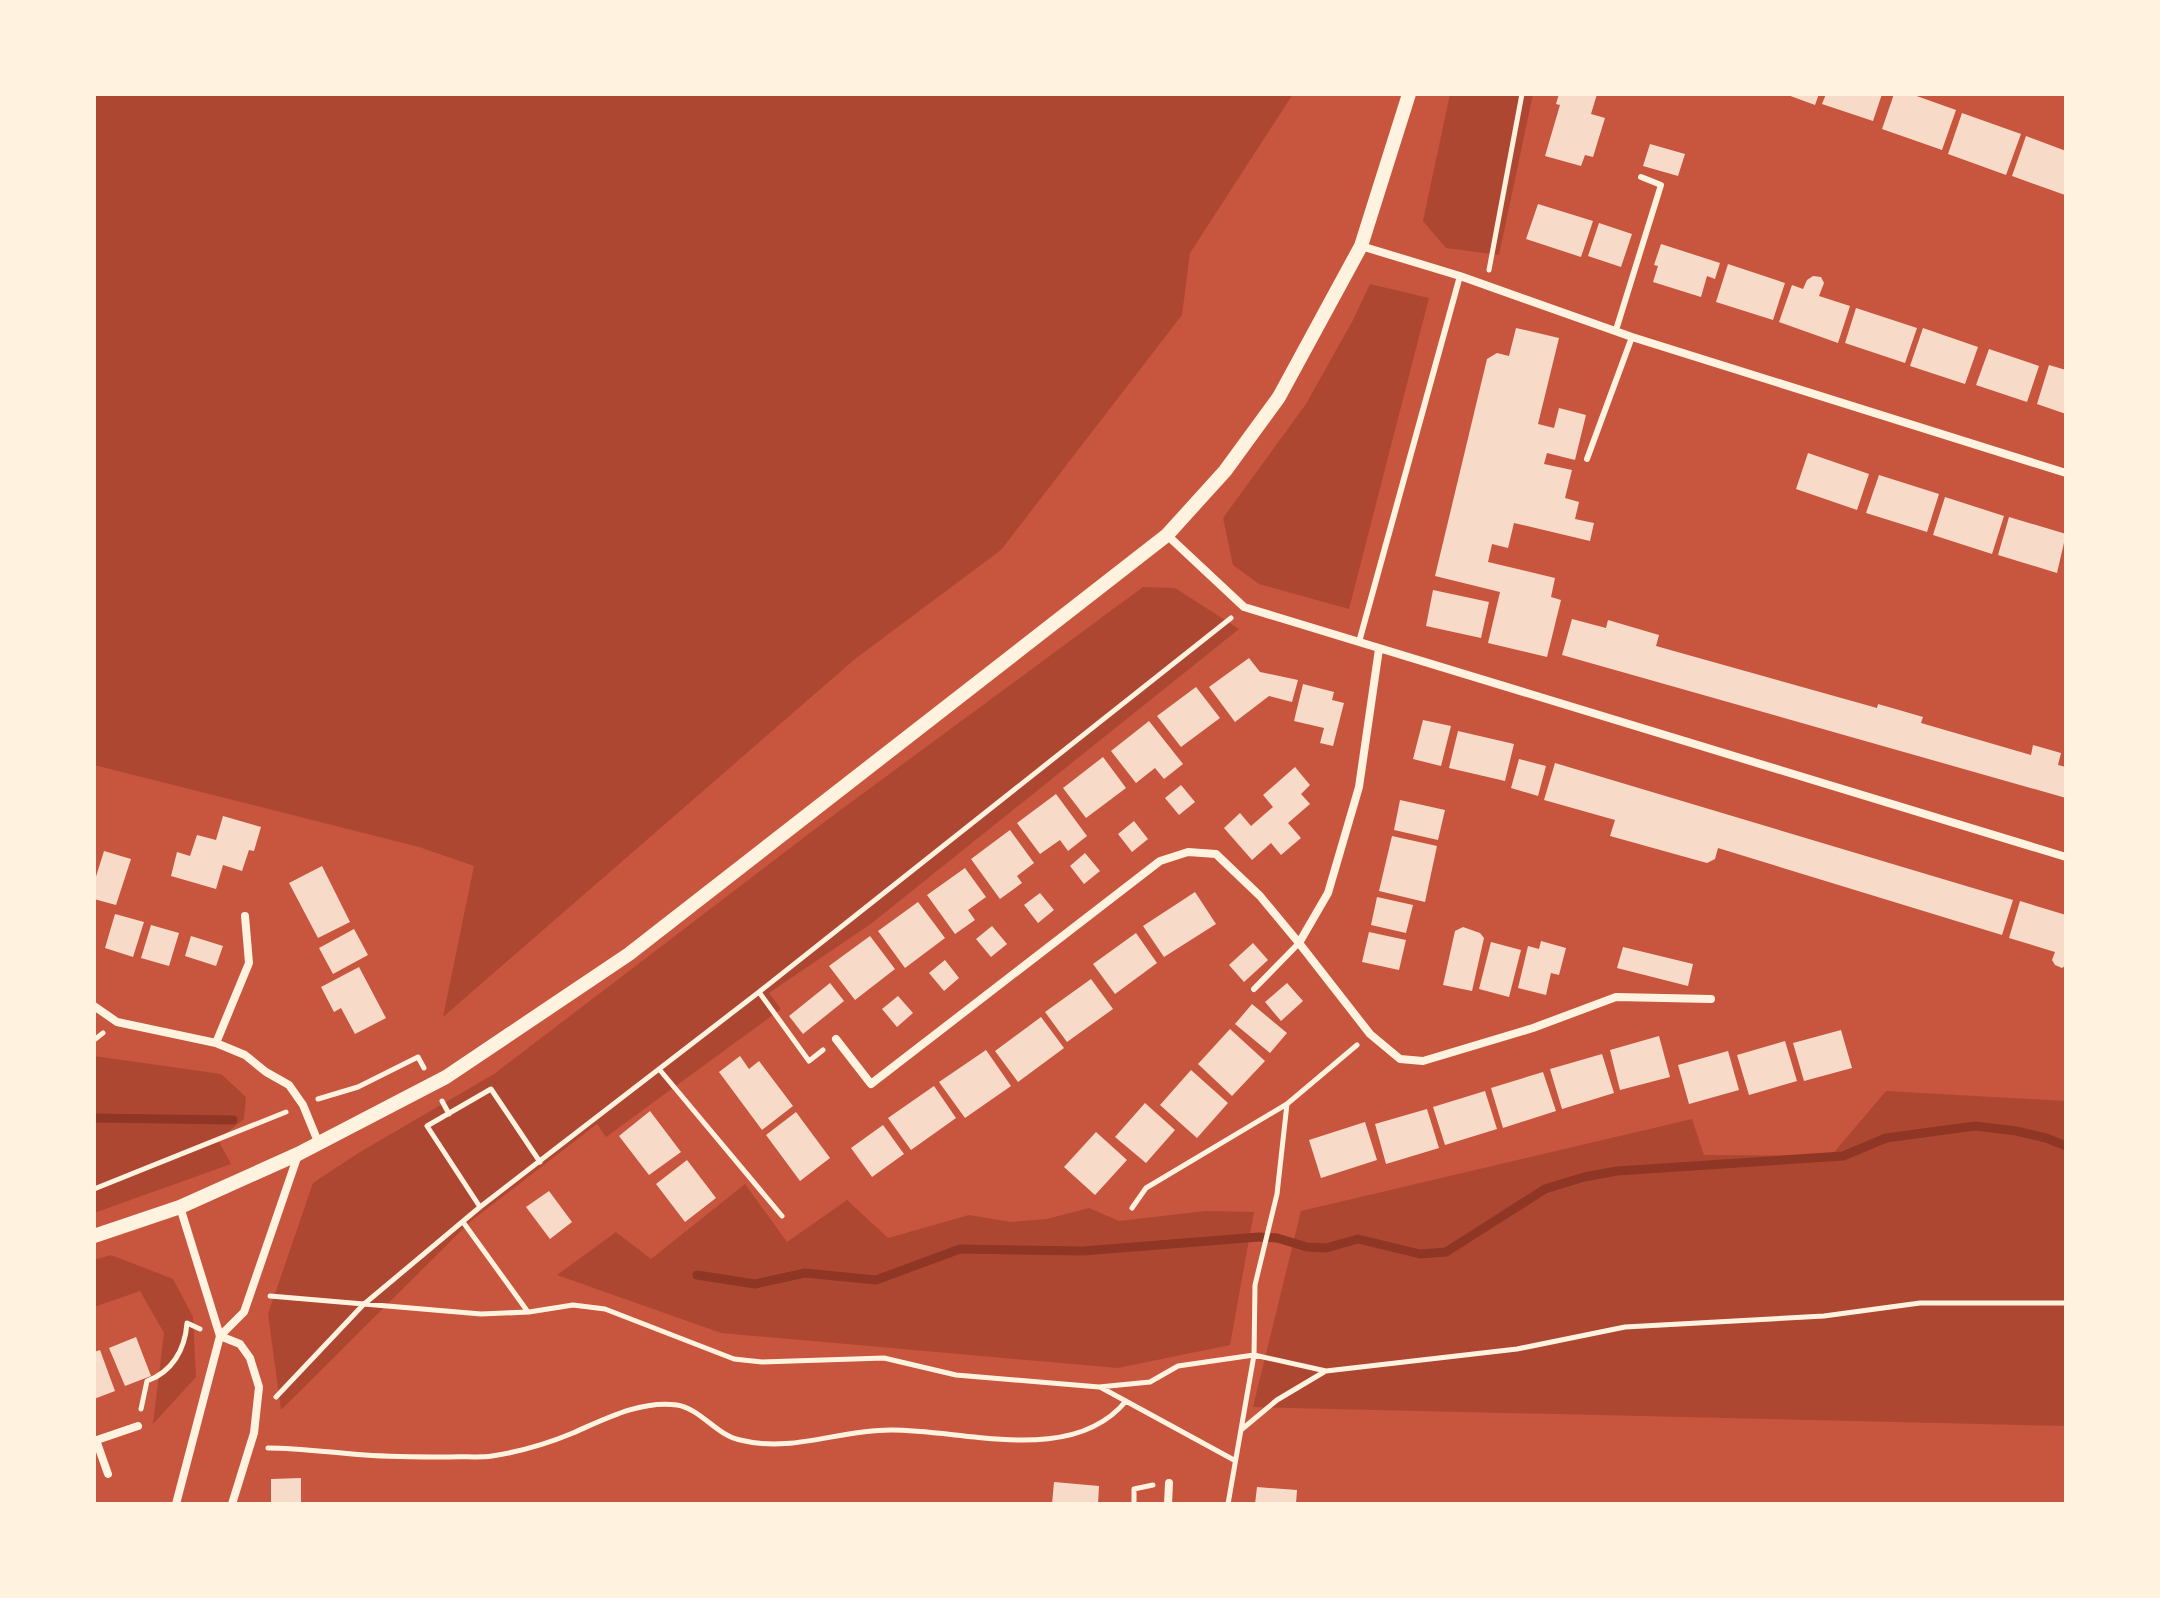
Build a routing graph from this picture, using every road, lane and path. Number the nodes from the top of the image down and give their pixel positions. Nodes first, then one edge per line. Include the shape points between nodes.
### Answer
1 (1409, 94) edge
2 (1522, 94) edge
3 (1641, 177) dead end
4 (1361, 246) junction
5 (1460, 276) junction
6 (1485, 284) junction
7 (1616, 330) junction
8 (1632, 337) junction
9 (1587, 459) dead end
10 (2066, 473) edge
11 (1167, 535) junction
12 (1244, 607) junction
13 (1359, 642) junction
14 (1379, 649) junction
15 (2066, 857) edge
16 (245, 916) dead end
17 (1299, 943) junction
18 (1254, 989) dead end
19 (759, 992) junction
20 (1711, 999) dead end
21 (94, 1006) edge
22 (1370, 1034) junction
23 (836, 1039) joint
24 (216, 1043) junction
25 (418, 1057) dead end
26 (659, 1069) junction
27 (324, 1096) dead end
28 (1287, 1104) junction
29 (269, 1120) dead end
30 (320, 1144) junction
31 (298, 1154) junction
32 (540, 1162) junction
33 (94, 1189) edge
34 (180, 1207) junction
35 (480, 1207) junction
36 (1132, 1208) dead end
37 (782, 1216) dead end
38 (463, 1222) junction
39 (94, 1236) edge
40 (270, 1296) dead end
41 (2066, 1303) edge
42 (363, 1305) junction
43 (529, 1312) junction
44 (220, 1336) junction
45 (1254, 1355) junction
46 (1326, 1371) junction
47 (1099, 1387) junction
48 (274, 1398) dead end
49 (1126, 1401) junction
50 (138, 1426) joint
51 (1240, 1430) junction
52 (95, 1440) edge
53 (267, 1448) dead end
54 (1234, 1460) junction
55 (108, 1474) dead end
56 (1169, 1483) dead end
57 (1134, 1489) dead end
58 (176, 1504) edge
59 (232, 1504) edge
60 (1134, 1504) edge
61 (1168, 1504) edge
62 (1228, 1504) edge

1 - 4 street
2 - 6 path
3 - 7 lane via 1661,185
4 - 5 street
4 - 11 street via 1279,397 1225,471
5 - 6 street
5 - 13 lane
6 - 7 street
7 - 8 street
8 - 9 lane
8 - 10 street
11 - 12 street
11 - 30 street via 629,954 446,1077
12 - 13 street
12 - 19 path
13 - 14 street
14 - 15 street
14 - 17 street via 1359,787 1328,893
16 - 24 street via 249,963
17 - 18 lane
17 - 22 street
17 - 23 street via 1216,854 1188,852 1160,861 871,1084
19 - 23 path via 809,1061
19 - 26 path
20 - 22 street via 1616,997 1423,1061 1400,1059
21 - 24 street via 117,1022
22 - 28 path
24 - 30 street via 245,1055 289,1085
25 - 27 path via 358,1087
26 - 32 path
26 - 37 path
28 - 36 path via 1146,1188
28 - 45 path via 1277,1194 1255,1285
29 - 33 path
30 - 31 street
31 - 34 street
31 - 44 street via 244,1312
32 - 35 path
32 - 35 path via 491,1089 427,1126
34 - 39 street
34 - 44 street
35 - 38 path
38 - 42 path
38 - 43 path
40 - 42 path
41 - 46 path via 1920,1303 1824,1316 1625,1327 1517,1349
42 - 43 path via 481,1314
42 - 48 path
43 - 47 path via 573,1305 605,1309 734,1359 884,1358 956,1375
44 - 50 path via 187,1323 179,1355 147,1381
44 - 58 street
44 - 59 street via 240,1344 259,1387 254,1433
45 - 46 path
45 - 47 path via 1178,1366 1150,1382
45 - 51 path
46 - 51 path
47 - 49 path
49 - 53 path via 1096,1427 1026,1440 891,1430 766,1444 737,1440 678,1405 638,1408 491,1456
49 - 54 path
50 - 52 street
51 - 54 path
52 - 55 street
54 - 62 path
56 - 61 street
57 - 60 path

